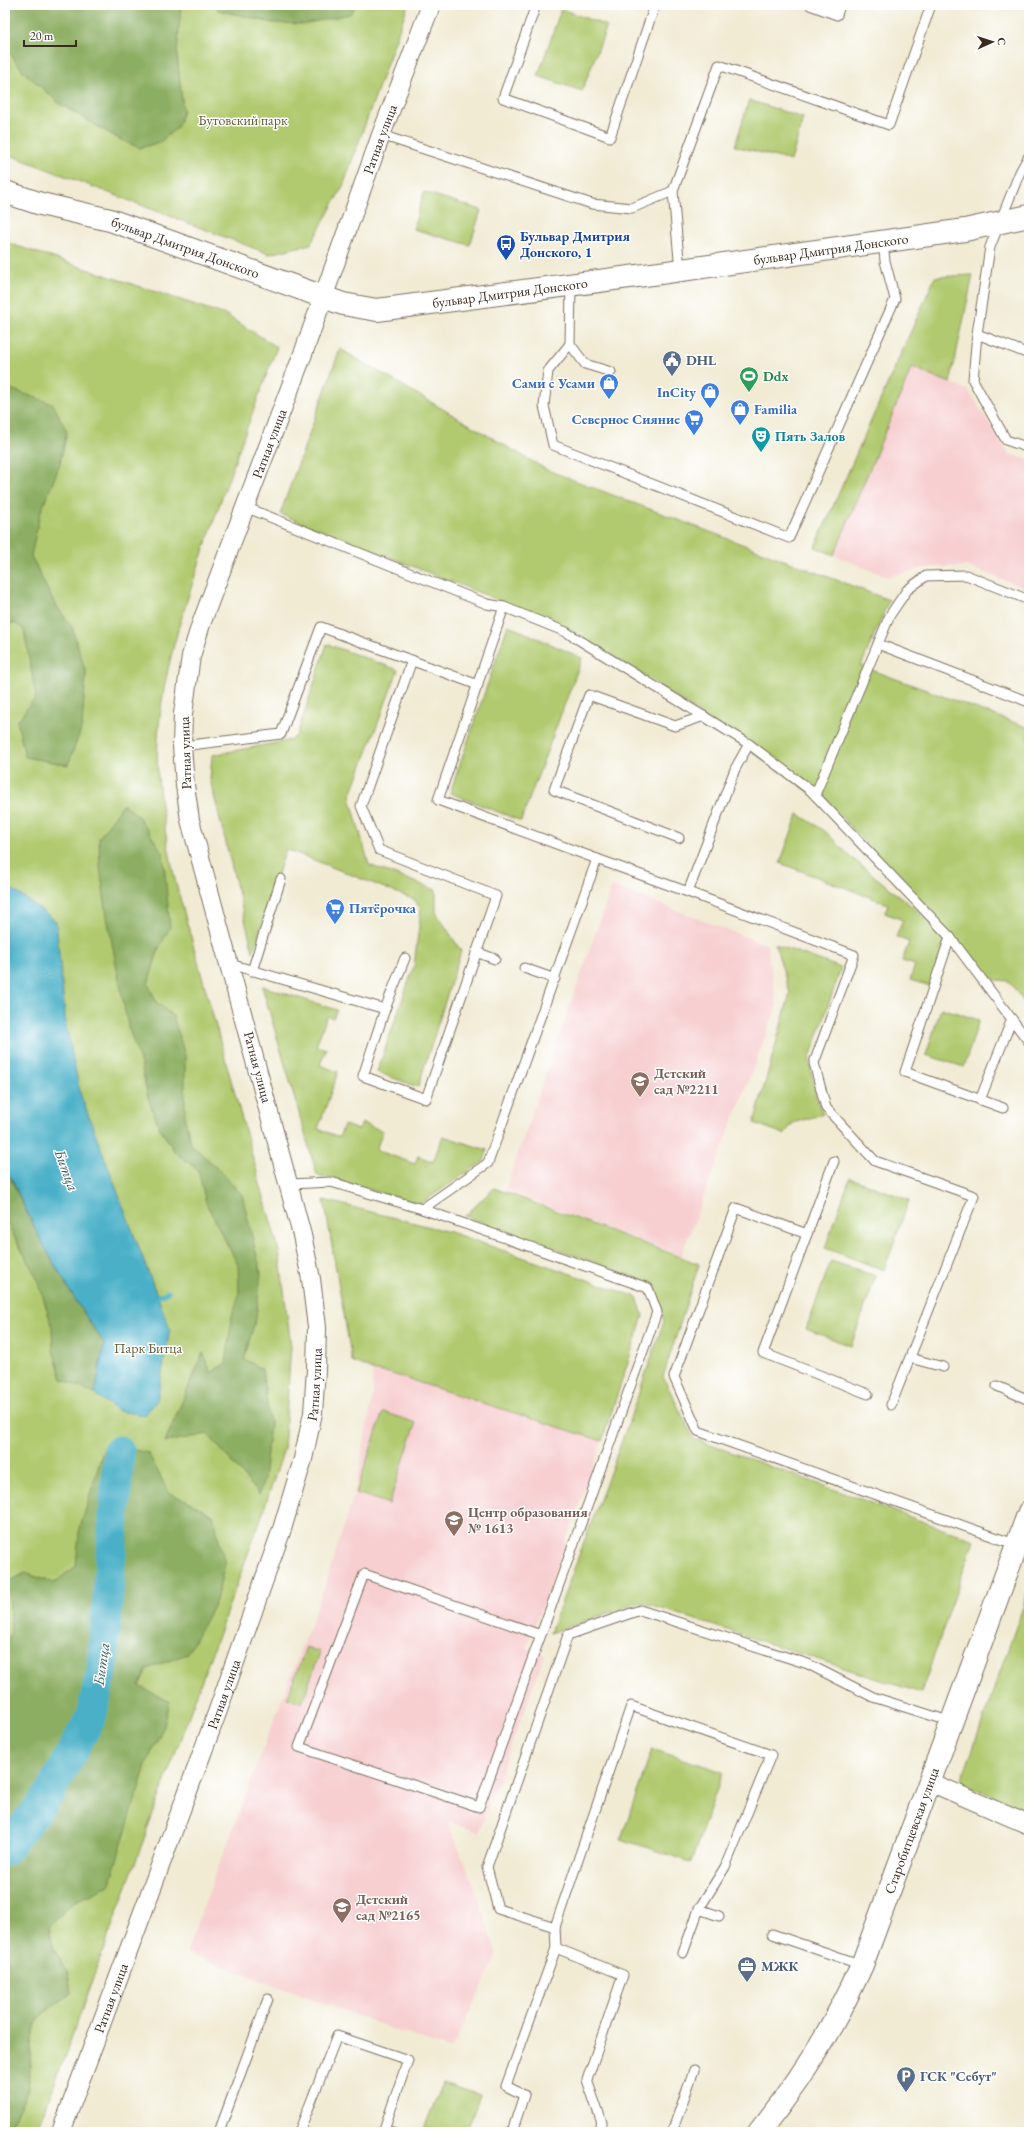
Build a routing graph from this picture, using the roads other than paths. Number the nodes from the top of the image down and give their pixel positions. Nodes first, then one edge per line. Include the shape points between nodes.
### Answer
1 (430, 5) edge
2 (536, 5) edge
3 (655, 5) edge
4 (810, 5) edge
5 (840, 5) edge
6 (931, 5) edge
7 (381, 135) junction
8 (1029, 156) edge
9 (673, 191) junction
10 (5, 192) edge
11 (1029, 216) edge
12 (998, 223) junction
13 (883, 241) junction
14 (680, 271) junction
15 (571, 285) junction
16 (323, 296) junction
17 (977, 334) junction
18 (570, 344) junction
19 (1029, 354) edge
20 (611, 372) dead end
21 (1029, 448) edge
22 (245, 507) junction
23 (1029, 600) edge
24 (504, 607) junction
25 (878, 644) junction
26 (412, 660) junction
27 (478, 685) junction
28 (1029, 702) edge
29 (704, 716) junction
30 (749, 744) junction
31 (182, 746) junction
32 (815, 795) junction
33 (679, 838) dead end
34 (597, 860) junction
35 (281, 879) dead end
36 (688, 892) junction
37 (950, 937) junction
38 (476, 952) junction
39 (405, 958) dead end
40 (495, 958) dead end
41 (230, 964) junction
42 (524, 968) dead end
43 (252, 971) junction
44 (555, 979) junction
45 (385, 1009) junction
46 (1012, 1019) junction
47 (1029, 1042) edge
48 (980, 1100) junction
49 (1003, 1108) dead end
50 (834, 1161) dead end
51 (290, 1184) junction
52 (422, 1209) junction
53 (807, 1234) junction
54 (910, 1358) junction
55 (943, 1367) dead end
56 (997, 1386) dead end
57 (868, 1394) dead end
58 (1029, 1400) edge
59 (891, 1405) dead end
60 (1029, 1512) edge
61 (1017, 1545) junction
62 (541, 1635) junction
63 (952, 1722) junction
64 (930, 1782) junction
65 (1029, 1825) edge
66 (699, 1909) junction
67 (719, 1916) dead end
68 (555, 1927) junction
69 (772, 1934) dead end
70 (556, 1948) junction
71 (683, 1953) dead end
72 (862, 1965) junction
73 (268, 1999) dead end
74 (694, 2070) dead end
75 (61, 2132) edge
76 (219, 2132) edge
77 (299, 2132) edge
78 (392, 2132) edge
79 (512, 2132) edge
80 (599, 2132) edge
81 (672, 2132) edge
82 (759, 2132) edge

1 - 7 street, Ратная улица
2 - 3 lane via 503,98 610,137
4 - 5 lane via 837,15
6 - 9 lane via 889,125 719,65
7 - 9 lane via 592,204 632,208
7 - 16 street, Ратная улица
8 - 12 lane
9 - 14 lane
10 - 16 street, бульвар Дмитрия Донского via 41,204 110,220
11 - 12 street, бульвар Дмитрия Донского
12 - 13 street, бульвар Дмитрия Донского
12 - 17 lane via 990,248
13 - 14 street, бульвар Дмитрия Донского
13 - 18 lane via 885,261 895,299 789,538 553,445 544,406 548,371
14 - 15 street, бульвар Дмитрия Донского
15 - 16 street, бульвар Дмитрия Донского via 377,310 358,308
15 - 18 lane
16 - 22 street, Ратная улица
17 - 19 lane
17 - 21 lane via 973,380 1006,440
18 - 20 lane via 584,364
22 - 24 lane via 487,604
22 - 31 street, Ратная улица via 200,624 191,656 183,714
23 - 25 lane via 966,575 926,576 907,590 890,615
24 - 27 lane
24 - 29 lane via 566,632
25 - 28 lane
25 - 32 lane
26 - 27 lane
26 - 31 lane via 321,627 281,734
26 - 38 lane via 361,806 379,850 496,896
27 - 34 lane via 438,800
29 - 30 lane
29 - 33 lane via 676,726 589,695 554,790
30 - 32 lane
30 - 36 lane via 735,769
31 - 41 street, Ратная улица via 190,820
32 - 37 lane
34 - 36 lane
34 - 44 lane
35 - 43 lane
36 - 54 lane via 854,956 814,1063 826,1108 875,1161 974,1196
37 - 46 lane
37 - 48 lane via 905,1072
38 - 40 lane
38 - 45 lane via 426,1099 362,1076
39 - 45 lane
41 - 43 lane
41 - 51 street, Ратная улица
42 - 44 lane
43 - 45 lane
44 - 52 lane via 488,1163
46 - 47 lane
46 - 48 lane
48 - 49 lane
50 - 53 lane
51 - 52 lane via 331,1182
51 - 75 street, Ратная улица via 311,1279 316,1327 313,1413 303,1459 282,1529 217,1713
52 - 62 lane via 648,1288 656,1312
53 - 57 lane via 763,1353
53 - 61 lane via 736,1208 674,1377 698,1431
54 - 55 lane
54 - 59 lane
56 - 58 lane
60 - 61 street, Старобитцевская улица
61 - 63 street, Старобитцевская улица
62 - 62 lane via 479,1807 299,1747 364,1574
63 - 64 street, Старобитцевская улица
63 - 68 lane via 873,1697 808,1664 640,1610 568,1635 487,1867 498,1908
64 - 65 street
64 - 72 street, Старобитцевская улица
66 - 67 lane
66 - 68 lane via 725,1867 771,1755 631,1706
66 - 71 lane
68 - 70 lane
69 - 72 lane
70 - 79 lane via 506,2086 524,2095
70 - 80 lane via 623,1975 587,2080 602,2123
72 - 82 street, Старобитцевская улица via 842,2010 818,2052
73 - 76 lane
74 - 81 lane
77 - 78 lane via 337,2036 408,2060 384,2129

